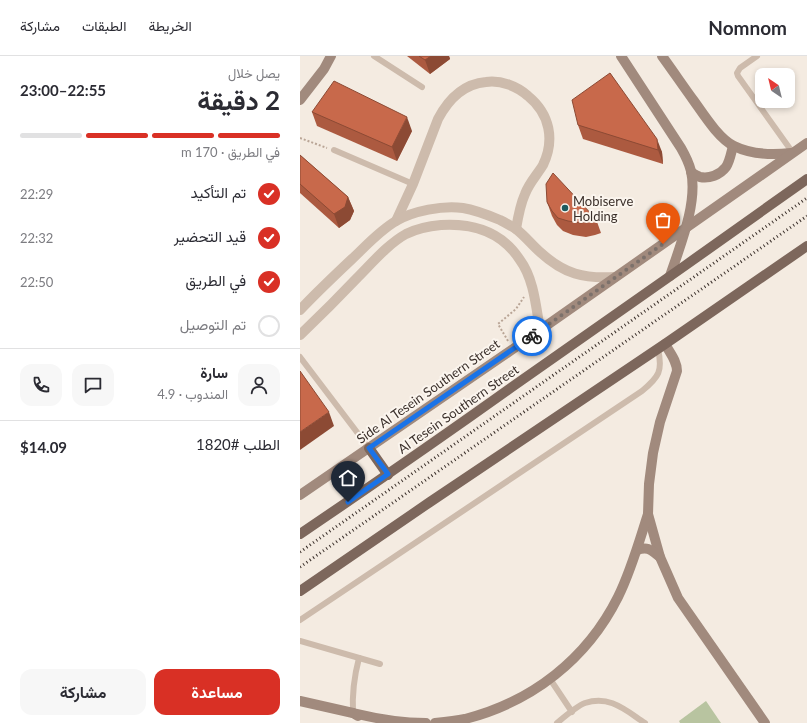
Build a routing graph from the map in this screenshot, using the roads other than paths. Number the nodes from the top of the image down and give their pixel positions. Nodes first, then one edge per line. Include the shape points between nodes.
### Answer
1 (331, 56) edge
2 (374, 56) edge
3 (621, 56) edge
4 (662, 56) edge
5 (757, 56) edge
6 (422, 87) dead end
7 (300, 100) edge
8 (807, 143) edge
9 (733, 146) junction
10 (334, 150) road end
11 (807, 150) edge
12 (793, 153) junction
13 (691, 172) junction
14 (807, 179) edge
15 (413, 184) junction
16 (396, 221) junction
17 (687, 227) junction
18 (516, 229) junction
19 (807, 246) edge
20 (670, 276) junction
21 (615, 277) junction
22 (320, 290) junction
23 (334, 302) junction
24 (300, 310) edge
25 (540, 330) junction
26 (300, 335) edge
27 (662, 347) junction
28 (300, 357) edge
29 (369, 448) junction
30 (388, 474) junction
31 (300, 495) edge
32 (648, 514) junction
33 (300, 534) edge
34 (637, 550) junction
35 (660, 558) junction
36 (300, 591) edge
37 (300, 620) edge
38 (300, 641) edge
39 (359, 658) junction
40 (380, 664) dead end
41 (550, 679) junction
42 (300, 701) edge
43 (353, 712) junction
44 (572, 712) junction
45 (392, 722) edge
46 (368, 723) edge
47 (426, 723) edge
48 (435, 723) edge
49 (557, 723) edge
50 (644, 723) edge
51 (765, 723) edge

1 - 7 street
2 - 6 lane
3 - 13 street via 681,148
4 - 9 street via 711,124
5 - 12 lane via 740,68 738,76
8 - 12 street, Side Al Tesein Southern Street
9 - 12 street via 761,154
9 - 13 street via 726,166 719,174 699,177
10 - 15 lane
11 - 12 street
12 - 17 street, Side Al Tesein Southern Street
13 - 17 street via 692,196
14 - 20 main road, Al Tesein Southern Street
15 - 16 street
15 - 18 street via 438,119 452,97 478,83 511,85 526,94 538,106 549,128 550,138 543,165 522,200
16 - 18 street via 427,210 462,208 480,212
16 - 22 street via 380,232
17 - 20 street
17 - 21 street, Side Al Tesein Southern Street
18 - 21 street via 552,262 566,270 582,276
19 - 27 main road
20 - 30 main road, Al Tesein Southern Street
21 - 25 street, Side Al Tesein Southern Street
22 - 23 street
22 - 24 street
23 - 25 street via 386,248 406,234 427,226 471,226 491,233 508,245 521,260 530,279
23 - 26 street
25 - 29 street, Side Al Tesein Southern Street
27 - 32 street via 675,360 677,371 653,452
27 - 36 main road
27 - 37 lane via 658,373 642,391
28 - 29 lane
29 - 30 main road
29 - 31 street, Side Al Tesein Southern Street
30 - 33 main road, Al Tesein Southern Street
32 - 34 street
32 - 35 street
34 - 35 street via 648,549
34 - 41 street via 618,597 604,622 586,645
35 - 51 street via 678,598
38 - 39 lane
39 - 40 lane
39 - 43 lane via 353,685
41 - 44 lane
41 - 48 street via 518,699 492,711 464,719
42 - 43 street
43 - 45 street
43 - 46 street
44 - 49 lane
44 - 50 lane via 584,703 601,700 617,704
45 - 47 street

